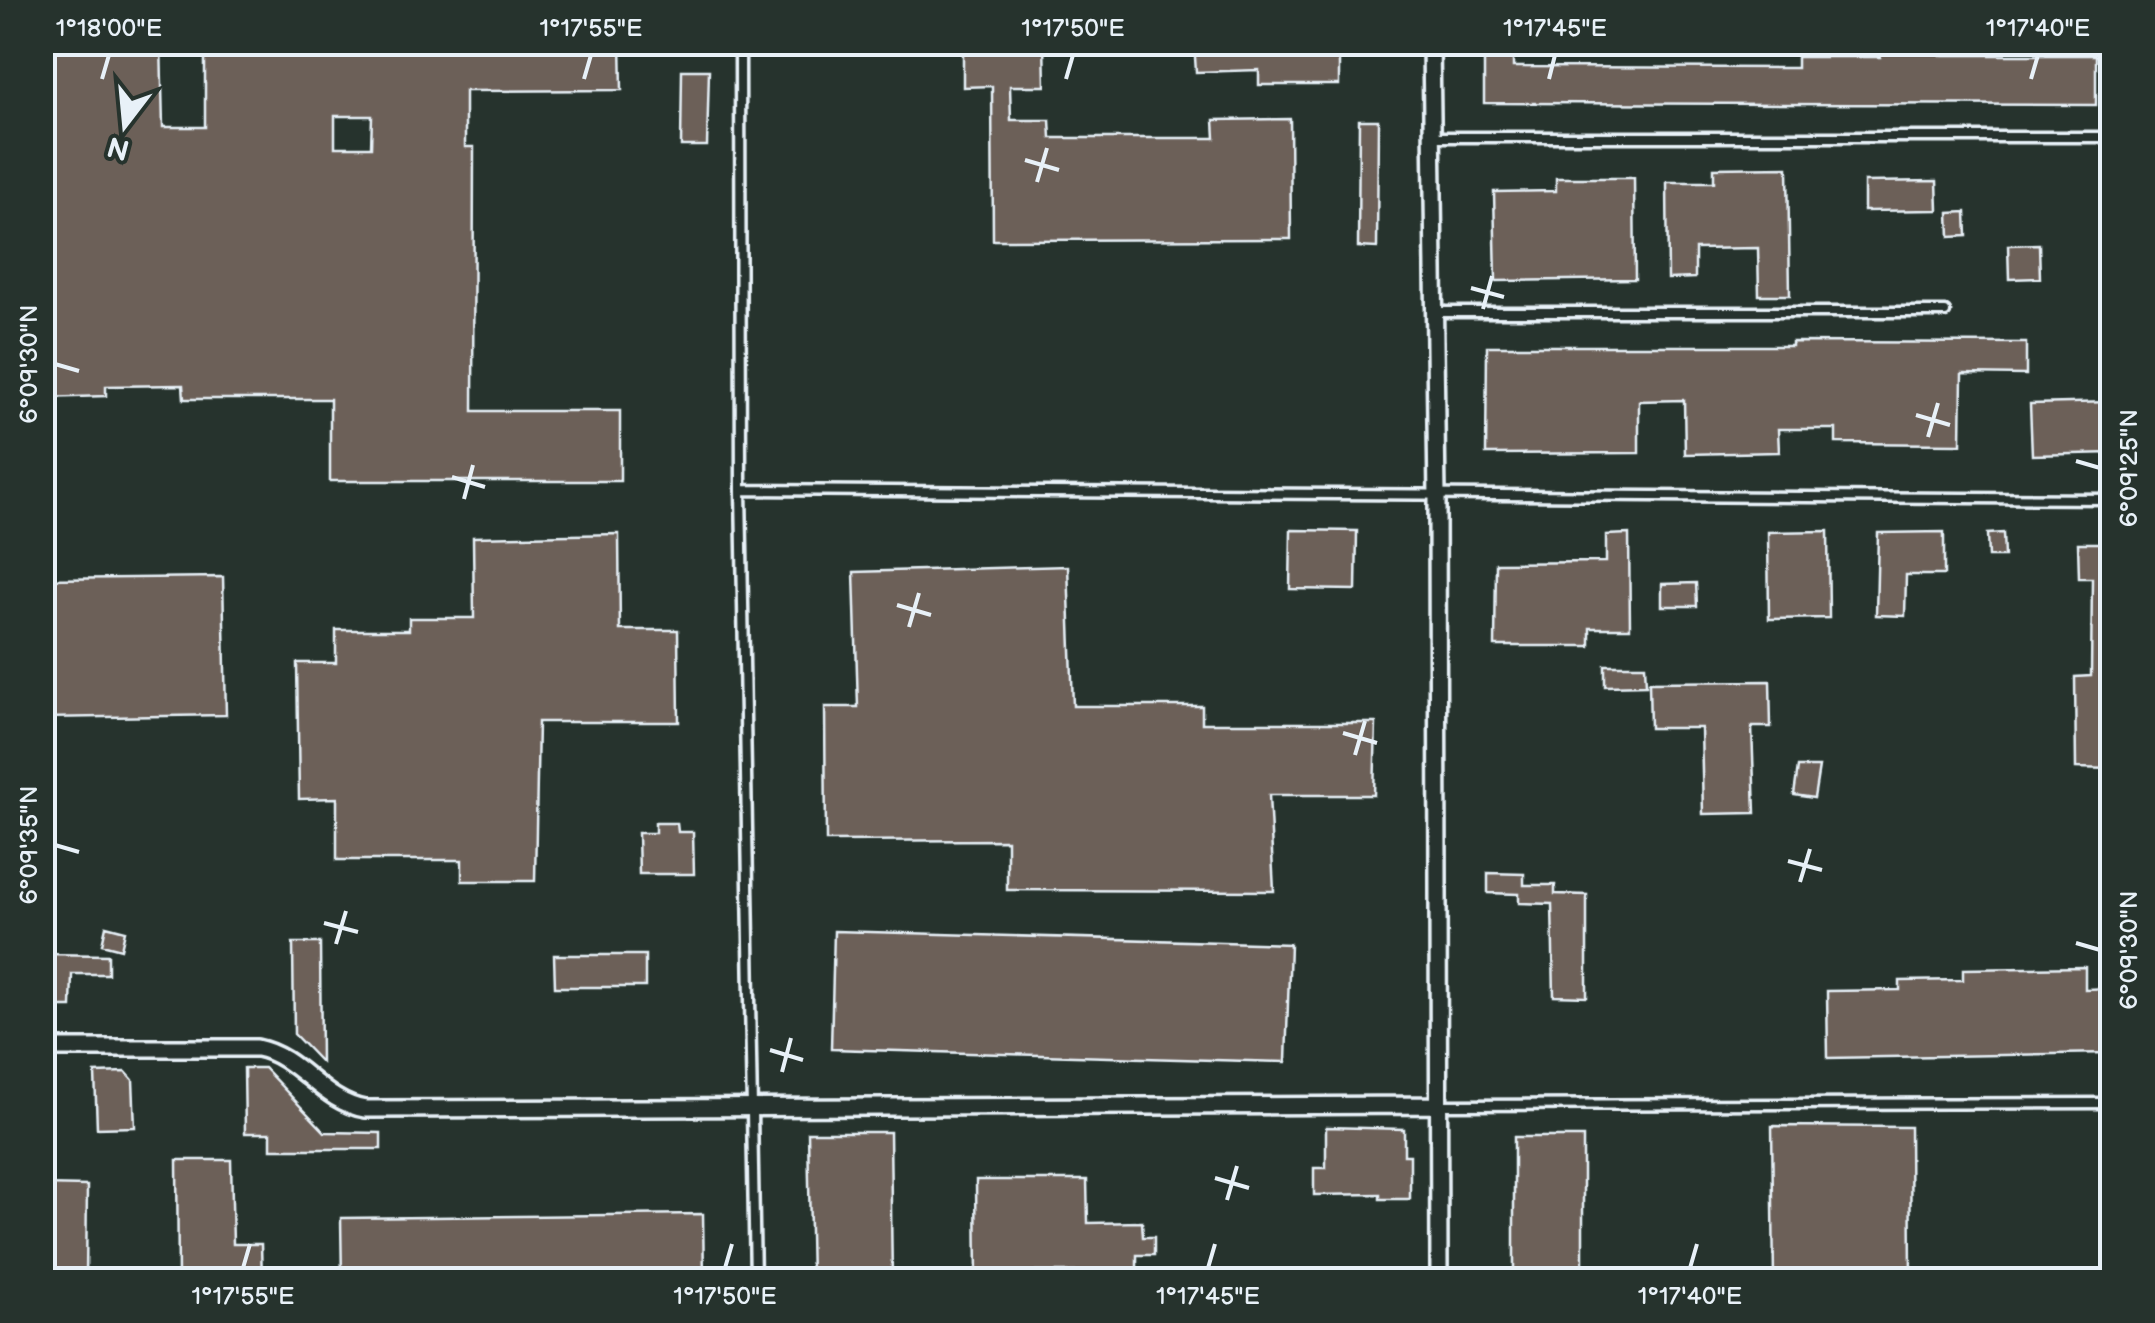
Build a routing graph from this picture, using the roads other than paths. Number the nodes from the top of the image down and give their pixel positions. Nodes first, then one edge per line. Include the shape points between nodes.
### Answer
1 (740, 42) edge
2 (1431, 42) edge
3 (1432, 137) junction
4 (2112, 137) edge
5 (1434, 312) junction
6 (1945, 312) dead end
7 (742, 490) junction
8 (1438, 497) junction
9 (2112, 499) edge
10 (42, 1048) edge
11 (2112, 1103) edge
12 (1436, 1105) junction
13 (752, 1106) junction
14 (756, 1280) edge
15 (1439, 1280) edge

1 - 7 lane
2 - 3 street
3 - 4 lane
3 - 5 street
5 - 6 lane
5 - 8 street
7 - 8 lane
7 - 13 lane
8 - 9 lane
8 - 12 street
10 - 13 street via 268,1050 334,1098 365,1108
11 - 12 lane
12 - 13 street
12 - 15 street
13 - 14 lane

